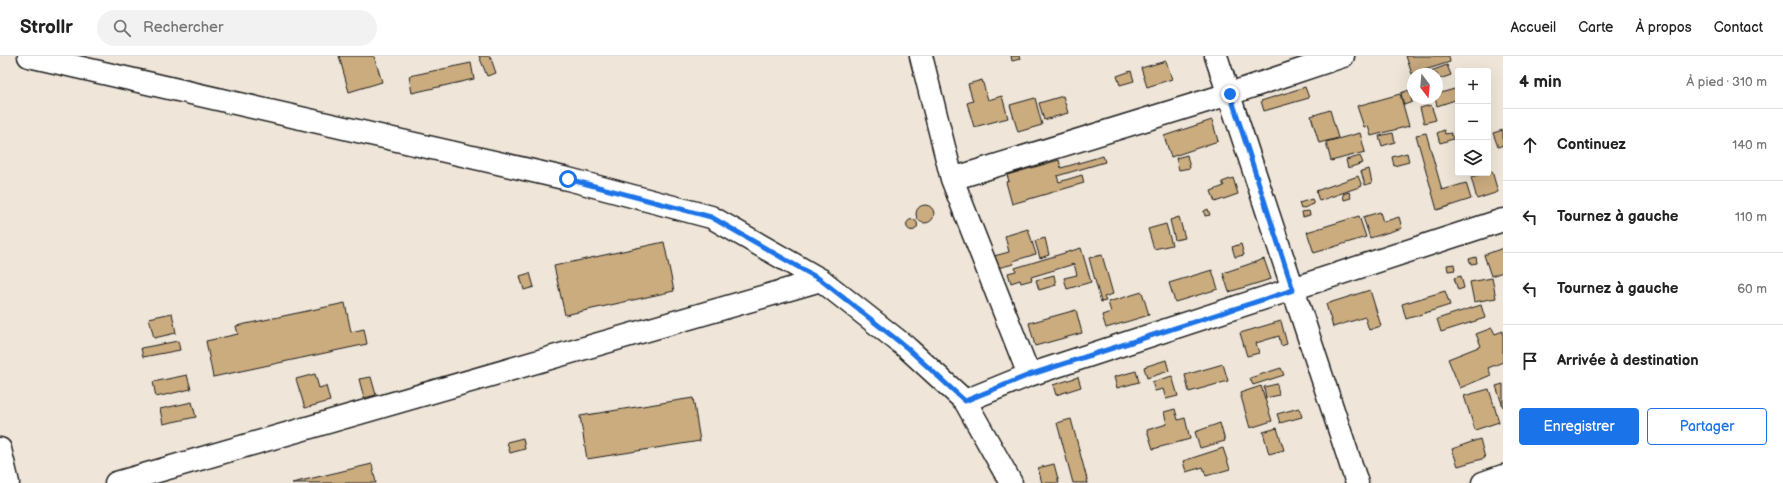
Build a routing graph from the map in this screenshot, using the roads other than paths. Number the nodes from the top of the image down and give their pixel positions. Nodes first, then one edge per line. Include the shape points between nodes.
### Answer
1 (29, 56) edge
2 (921, 56) edge
3 (1216, 56) edge
4 (1343, 56) edge
5 (1230, 94) junction
6 (952, 179) junction
7 (1503, 220) edge
8 (821, 280) junction
9 (1293, 290) junction
10 (1029, 375) junction
11 (965, 401) junction
12 (0, 449) edge
13 (1503, 476) edge
14 (8, 483) edge
15 (116, 483) edge
16 (1011, 483) edge
17 (1357, 483) edge
18 (1483, 483) edge

1 - 8 street via 568,179 711,217
2 - 6 street
3 - 5 street
4 - 5 street
5 - 6 street
5 - 9 street
6 - 10 street
7 - 9 street
8 - 11 street via 906,347
8 - 15 street
9 - 10 street
9 - 17 street
10 - 11 street
11 - 16 street
12 - 14 street
13 - 18 street

